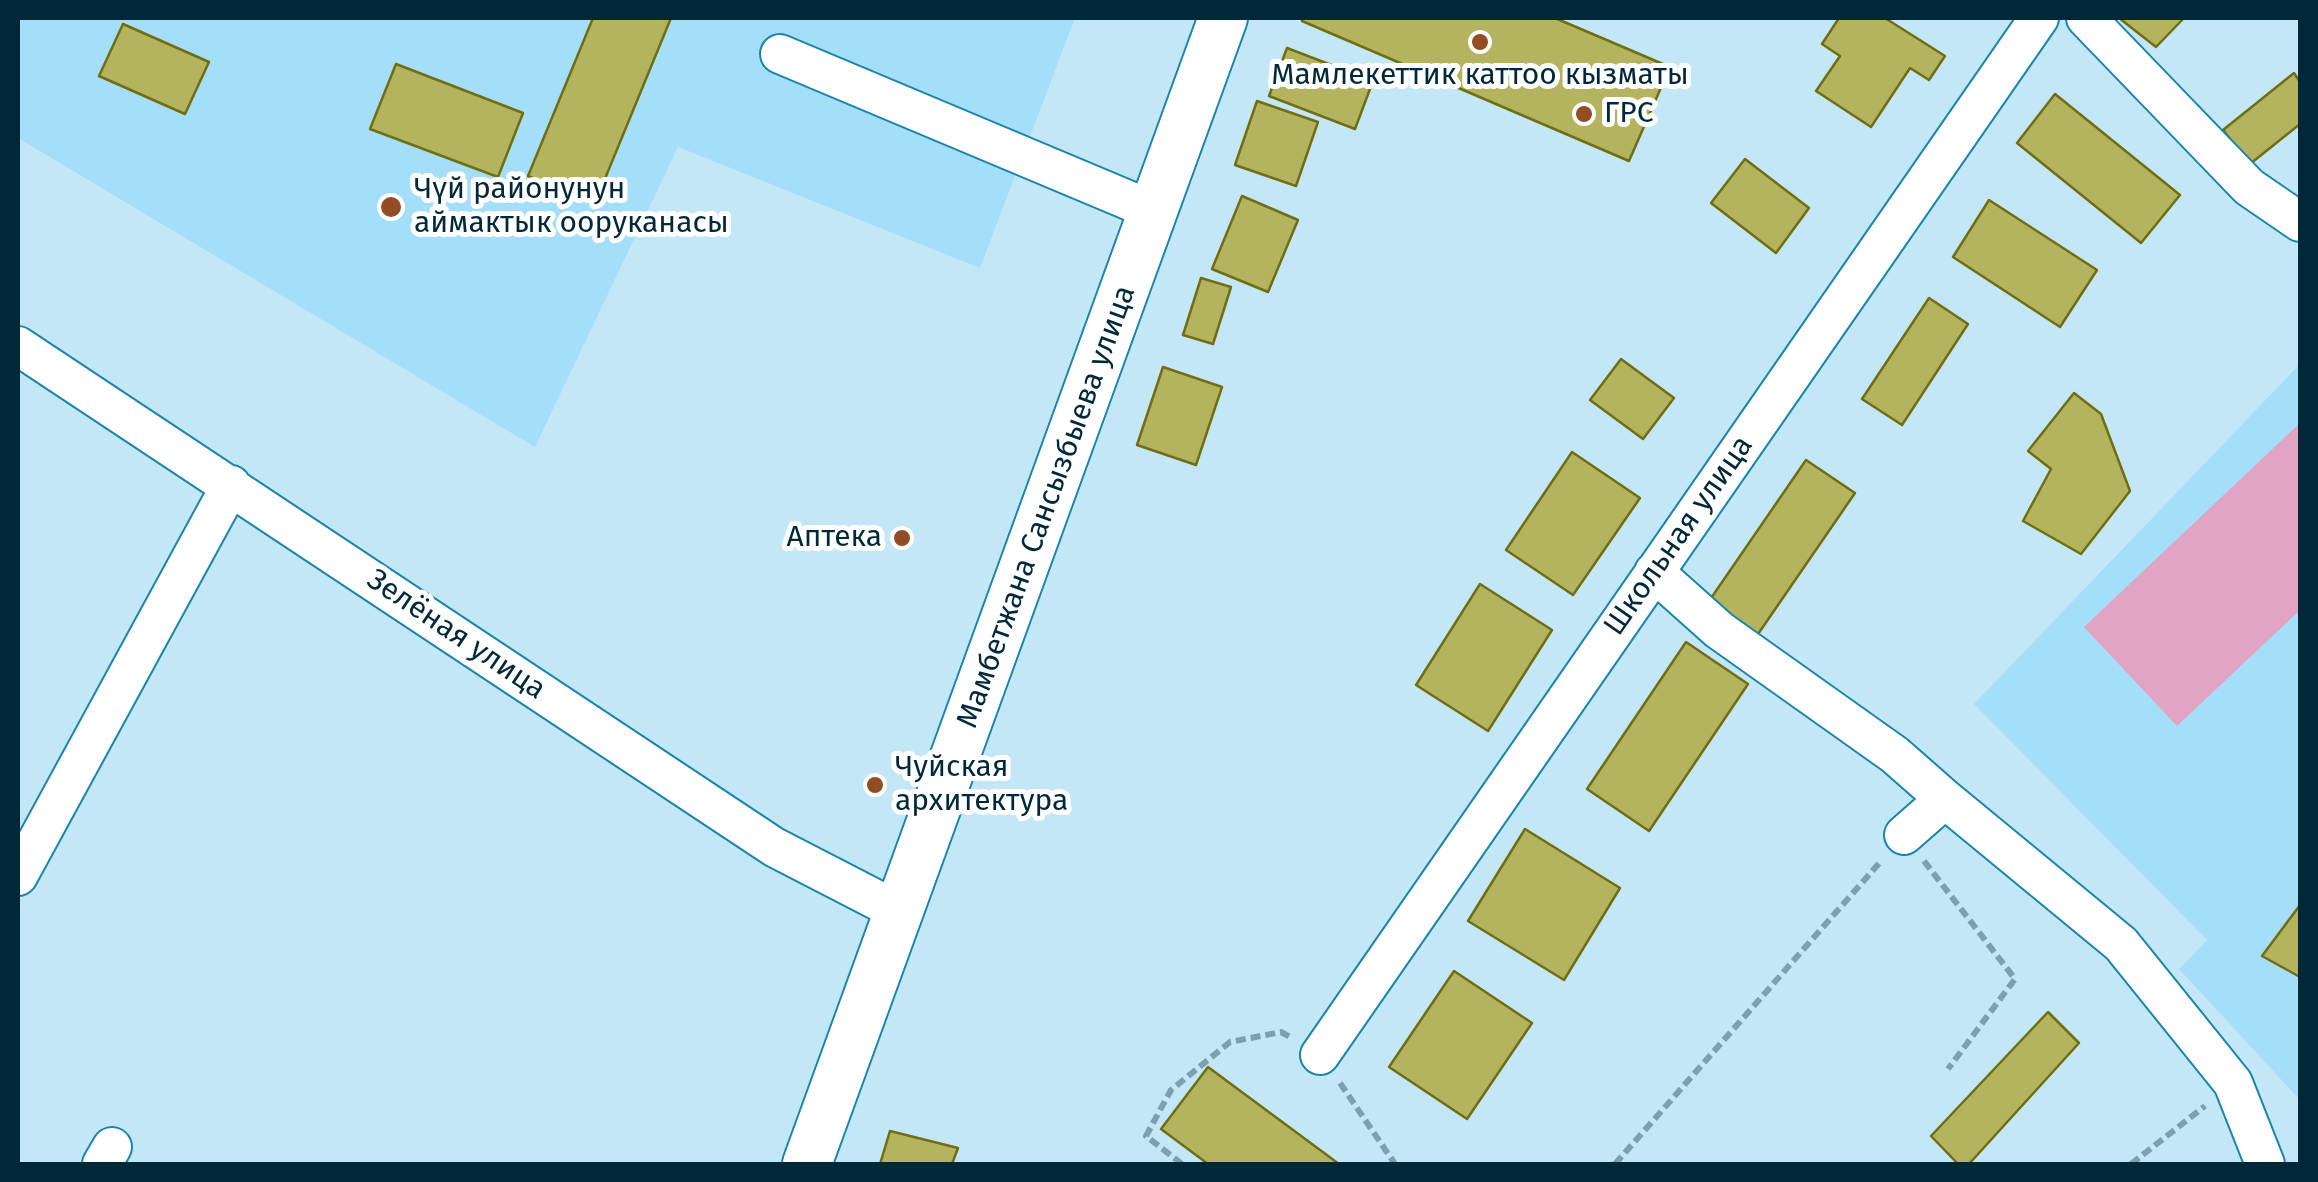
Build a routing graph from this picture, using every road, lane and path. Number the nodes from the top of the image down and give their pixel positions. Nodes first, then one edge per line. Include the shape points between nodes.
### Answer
1 (1224, 18) edge
2 (2039, 18) edge
3 (2086, 18) edge
4 (780, 54) dead end
5 (1154, 210) junction
6 (2300, 222) edge
7 (18, 346) edge
8 (231, 484) junction
9 (1654, 572) junction
10 (1945, 798) junction
11 (1904, 835) junction
12 (18, 876) edge
13 (900, 912) junction
14 (1320, 1055) junction
15 (1948, 1069) dead end
16 (2233, 1083) junction
17 (807, 1164) edge
18 (1182, 1164) edge
19 (1396, 1164) edge
20 (1615, 1164) edge
21 (2130, 1164) edge
22 (2265, 1164) edge

1 - 5 main road, Мамбетжана Сансызбыева улица
2 - 9 street, Школьная улица
3 - 6 street via 2249,187
4 - 5 street
5 - 13 main road, Мамбетжана Сансызбыева улица
7 - 8 street, Зелёная улица
8 - 12 street
8 - 13 street, Зелёная улица via 774,847
9 - 10 street via 1719,630
9 - 14 street, Школьная улица
10 - 11 street
10 - 16 street via 2121,944
11 - 15 path via 2016,979
11 - 20 path
13 - 17 main road, Мамбетжана Сансызбыева улица
14 - 18 path via 1281,1032 1230,1042 1172,1090 1146,1136
14 - 19 path
16 - 21 path
16 - 22 street

